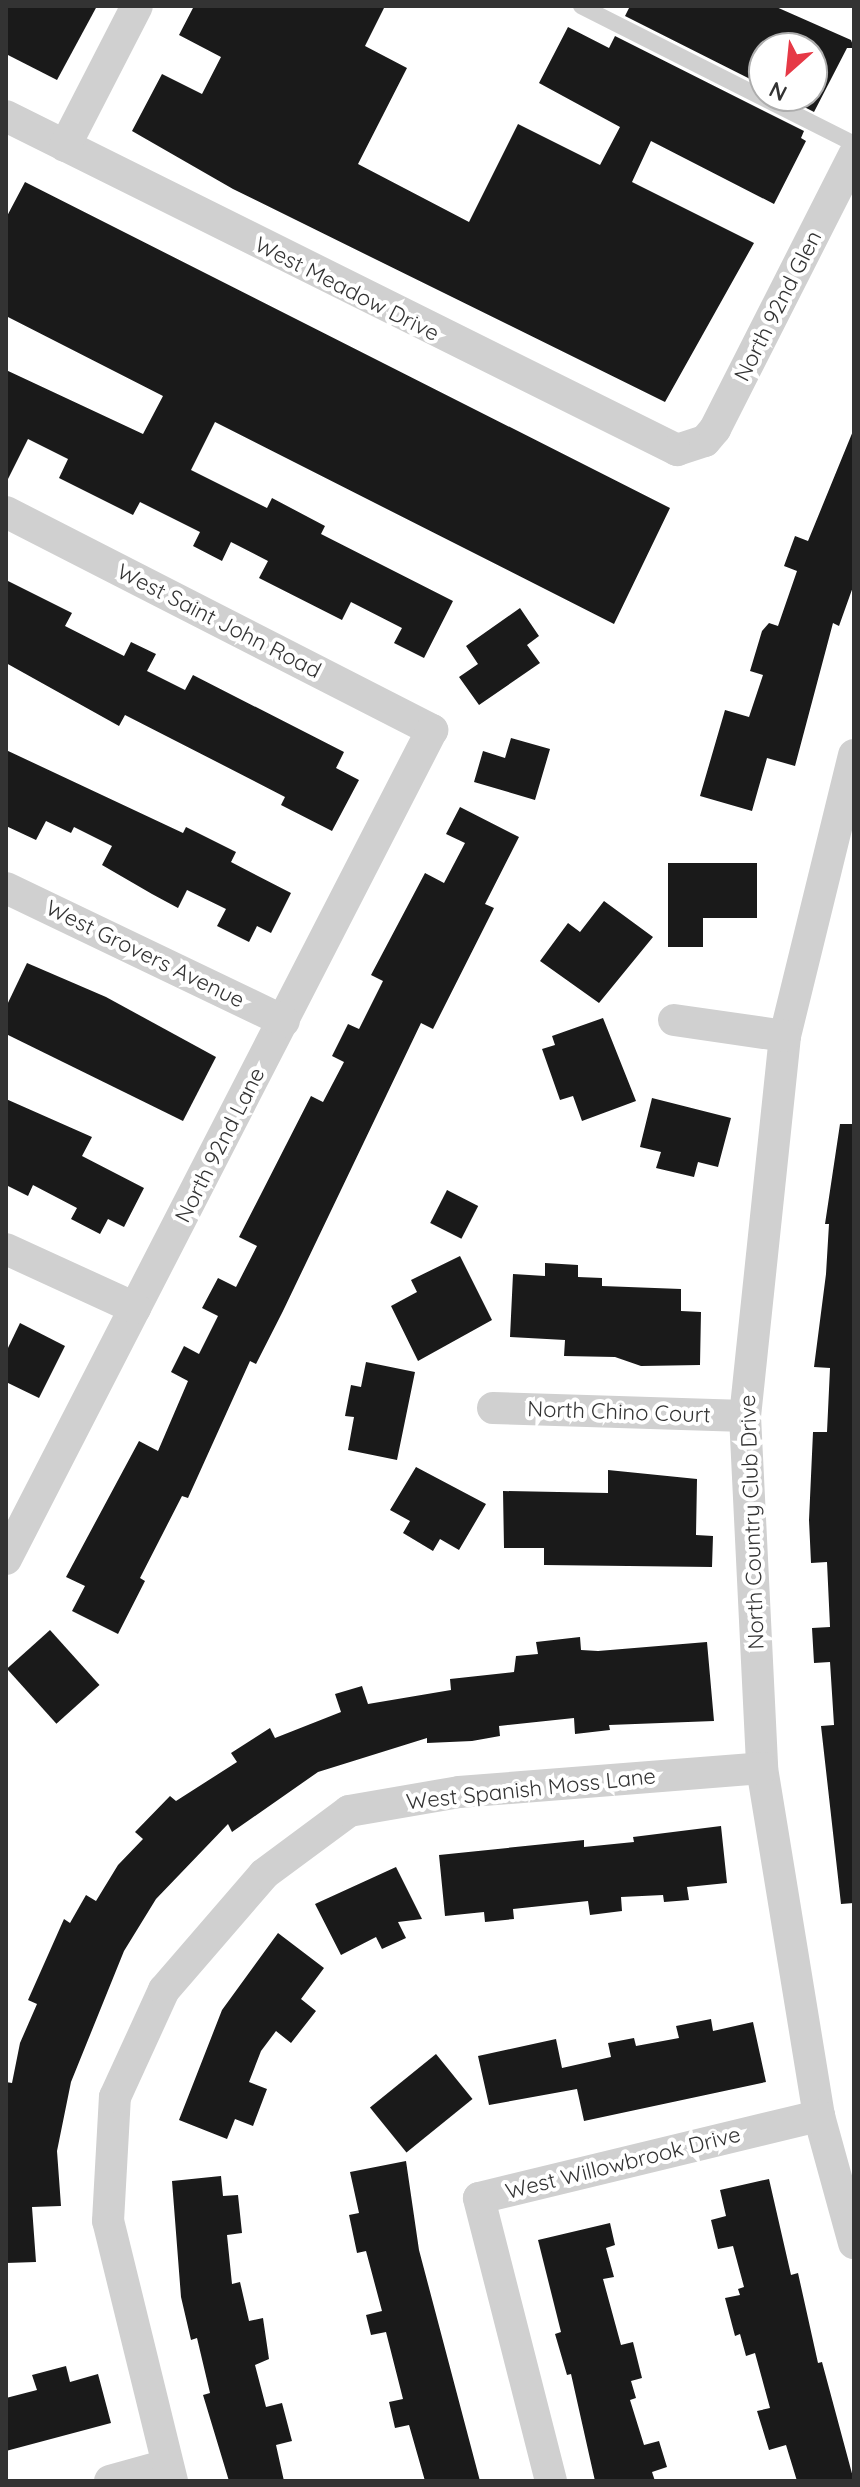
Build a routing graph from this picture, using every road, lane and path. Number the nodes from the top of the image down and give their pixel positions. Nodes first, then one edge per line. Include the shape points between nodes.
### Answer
1 (137, 6) edge
2 (581, 6) edge
3 (6, 116) edge
4 (854, 144) edge
5 (65, 146) junction
6 (854, 155) edge
7 (692, 448) joint
8 (6, 512) edge
9 (432, 730) joint
10 (854, 755) edge
11 (6, 888) edge
12 (674, 1020) dead end
13 (284, 1021) junction
14 (785, 1036) junction
15 (6, 1249) edge
16 (135, 1308) junction
17 (493, 1408) dead end
18 (745, 1416) junction
19 (6, 1559) edge
20 (762, 1768) junction
21 (819, 2116) junction
22 (854, 2243) edge
23 (170, 2473) edge
24 (110, 2481) edge
25 (551, 2481) edge

1 - 5 street
2 - 4 lane
3 - 5 street, West Meadow Drive
5 - 7 street, West Meadow Drive via 659,446
6 - 7 street, North 92nd Glen via 715,429
8 - 9 street, West Saint John Road
9 - 13 street, North 92nd Lane
10 - 14 street, North Country Club Drive
11 - 13 street, West Grovers Avenue
12 - 14 street
13 - 16 street, North 92nd Lane
14 - 18 street, North Country Club Drive
15 - 16 street
16 - 19 street, North 92nd Lane
17 - 18 street, North Chino Court
18 - 20 street, North Country Club Drive
20 - 21 street, North Country Club Drive
20 - 23 street, West Spanish Moss Lane via 459,1792 349,1811 264,1874 164,1990 115,2097 108,2221
21 - 22 street, North Country Club Drive
21 - 25 street, West Willowbrook Drive via 479,2198
23 - 24 street

